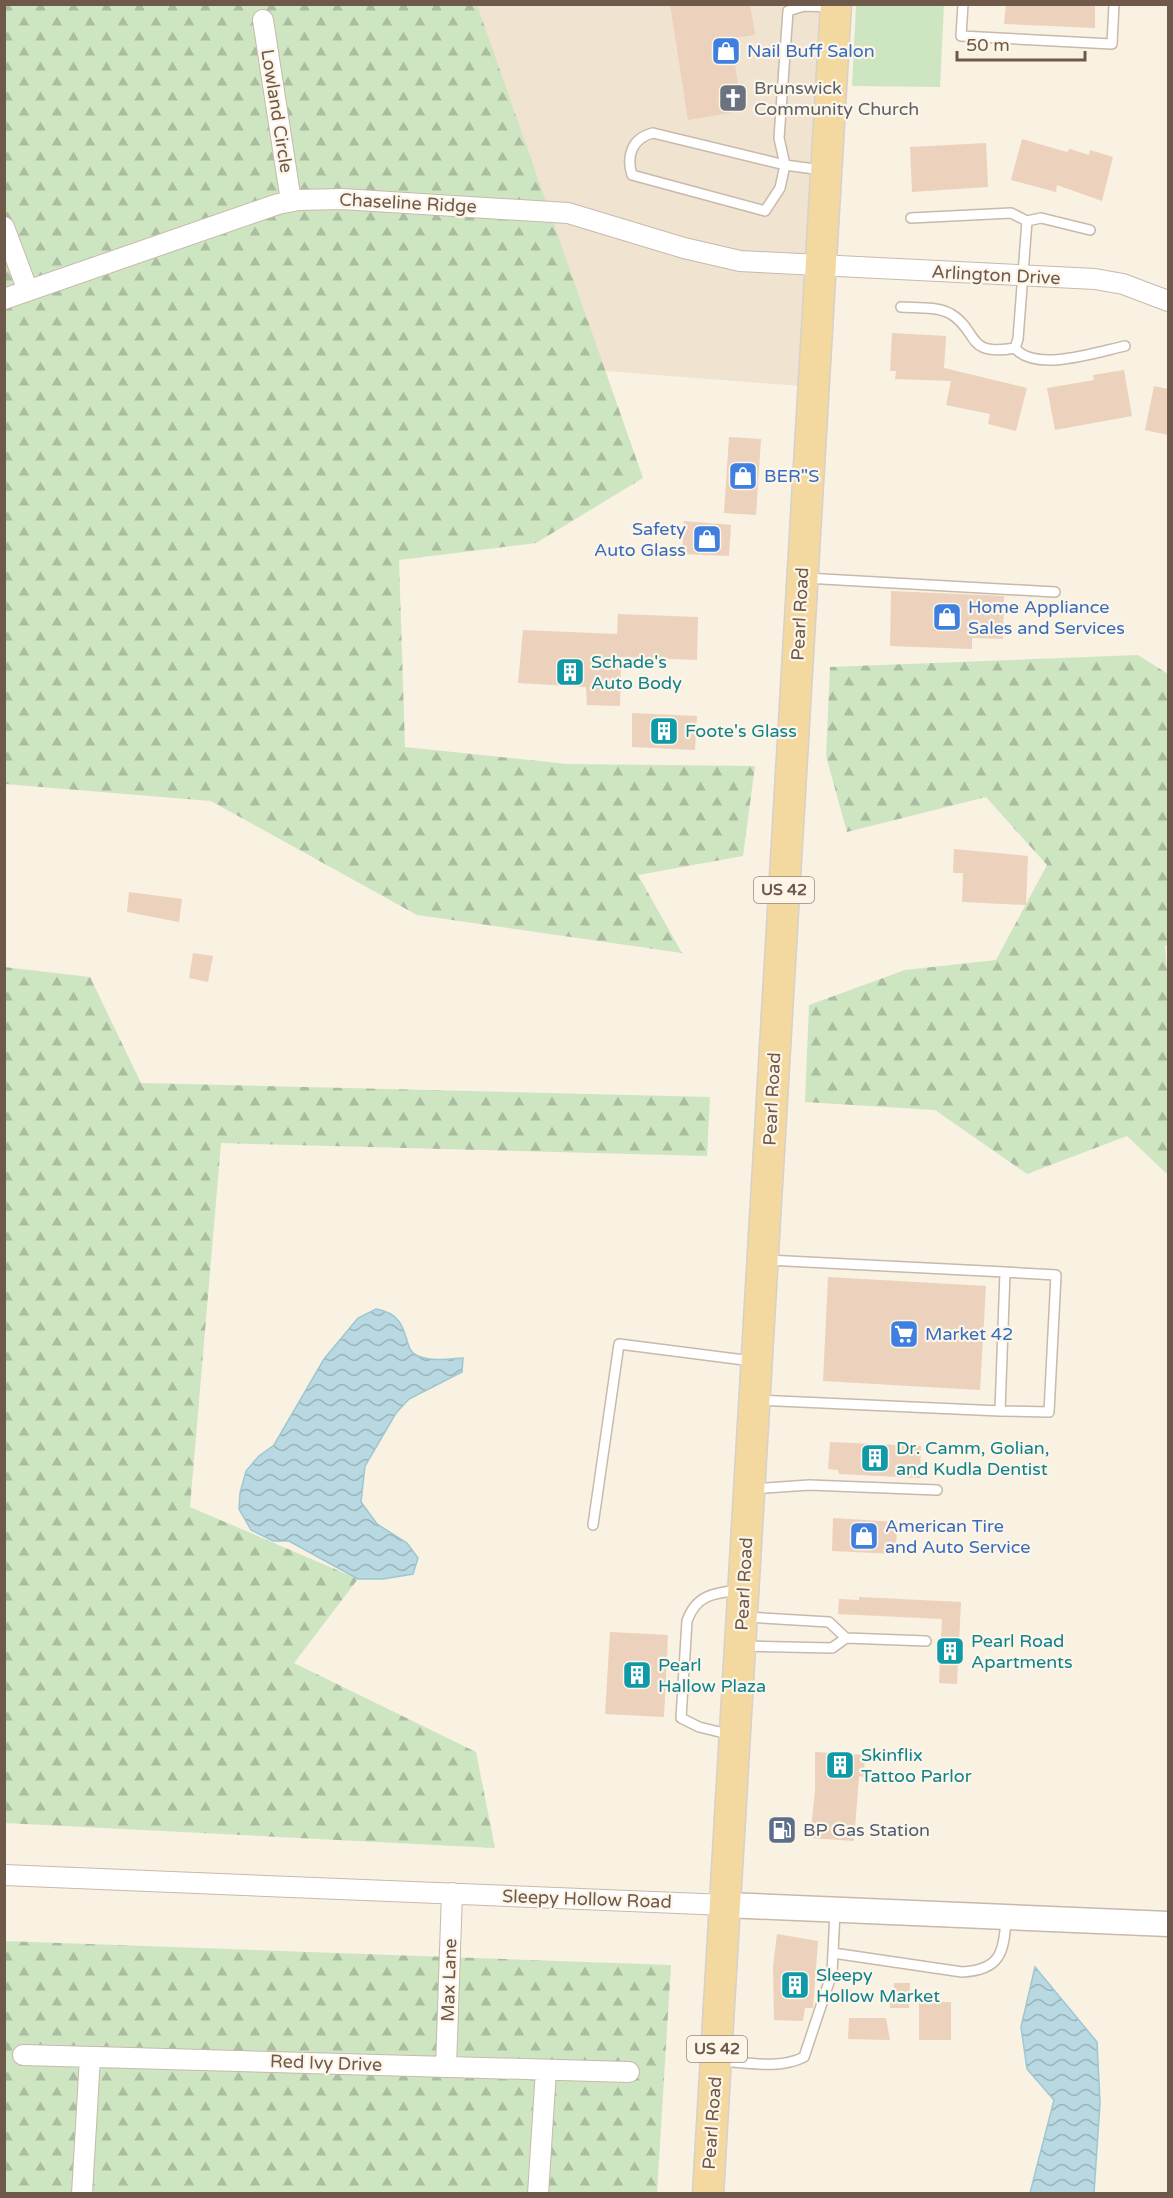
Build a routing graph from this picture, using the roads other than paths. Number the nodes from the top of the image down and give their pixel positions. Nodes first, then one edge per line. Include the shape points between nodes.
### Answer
1 (963, 4) edge
2 (1114, 4) edge
3 (836, 6) edge
4 (263, 20) dead end
5 (785, 165) junction
6 (826, 170) junction
7 (291, 201) junction
8 (911, 218) dead end
9 (1027, 221) junction
10 (4, 227) edge
11 (1090, 230) dead end
12 (820, 267) junction
13 (1024, 277) junction
14 (28, 291) junction
15 (4, 299) edge
16 (1168, 301) edge
17 (901, 307) dead end
18 (1125, 346) dead end
19 (1015, 348) junction
20 (802, 578) junction
21 (1055, 592) dead end
22 (763, 1260) junction
23 (1005, 1272) junction
24 (757, 1362) junction
25 (755, 1400) junction
26 (1000, 1410) junction
27 (750, 1490) junction
28 (937, 1490) dead end
29 (593, 1525) dead end
30 (742, 1617) junction
31 (846, 1638) junction
32 (926, 1641) dead end
33 (735, 1735) junction
34 (4, 1875) edge
35 (452, 1893) junction
36 (726, 1905) junction
37 (835, 1909) junction
38 (1006, 1917) junction
39 (1168, 1924) edge
40 (834, 1953) junction
41 (23, 2055) dead end
42 (90, 2057) junction
43 (716, 2061) junction
44 (446, 2067) junction
45 (546, 2070) junction
46 (629, 2072) dead end
47 (82, 2193) edge
48 (538, 2193) edge
49 (708, 2193) edge

1 - 2 lane via 961,36 1112,44
3 - 5 lane via 804,6 788,11 779,138
3 - 6 main road, Pearl Road / US 42
4 - 7 street, Lowland Circle
5 - 5 lane via 653,133 637,142 629,158 632,175 765,211 780,188
5 - 6 lane
6 - 12 main road, Pearl Road / US 42
7 - 12 street, Chaseline Ridge via 351,199 568,213 714,257
7 - 14 street, Chaseline Ridge
8 - 9 lane via 1011,213
9 - 11 lane via 1041,218
9 - 13 lane
10 - 14 street
12 - 13 street, Arlington Drive
12 - 20 main road, Pearl Road / US 42
13 - 16 street, Arlington Drive via 1095,279 1123,284
13 - 19 lane
14 - 15 street, Chaseline Ridge
17 - 19 lane via 937,309 950,314 981,347
18 - 19 lane via 1040,362
20 - 21 lane
20 - 22 main road, Pearl Road / US 42
22 - 23 lane
22 - 24 main road, Pearl Road / US 42
23 - 26 lane
23 - 26 lane via 1056,1275 1049,1412
24 - 25 main road, Pearl Road / US 42
24 - 29 lane via 620,1344
25 - 26 lane
25 - 27 main road, Pearl Road / US 42
27 - 28 lane via 809,1485
27 - 30 main road, Pearl Road / US 42
30 - 31 lane via 829,1622
30 - 31 lane via 832,1648
30 - 33 main road, Pearl Road / US 42
30 - 33 lane via 714,1593 692,1607 687,1621 683,1675 681,1718 699,1727
31 - 32 lane
33 - 36 main road, Pearl Road / US 42
34 - 35 street, Sleepy Hollow Road
35 - 36 street, Sleepy Hollow Road
35 - 44 street, Max Lane
36 - 37 street, Sleepy Hollow Road
36 - 43 main road, Pearl Road / US 42
37 - 38 street, Sleepy Hollow Road
37 - 40 lane
38 - 39 street, Sleepy Hollow Road
38 - 40 lane via 1000,1954 992,1965 978,1971
40 - 43 lane via 828,1990 804,2057 778,2064
41 - 42 street, Red Ivy Drive
42 - 44 street, Red Ivy Drive
42 - 47 street
43 - 49 main road, Pearl Road / US 42
44 - 45 street, Red Ivy Drive
45 - 46 street, Red Ivy Drive
45 - 48 street

